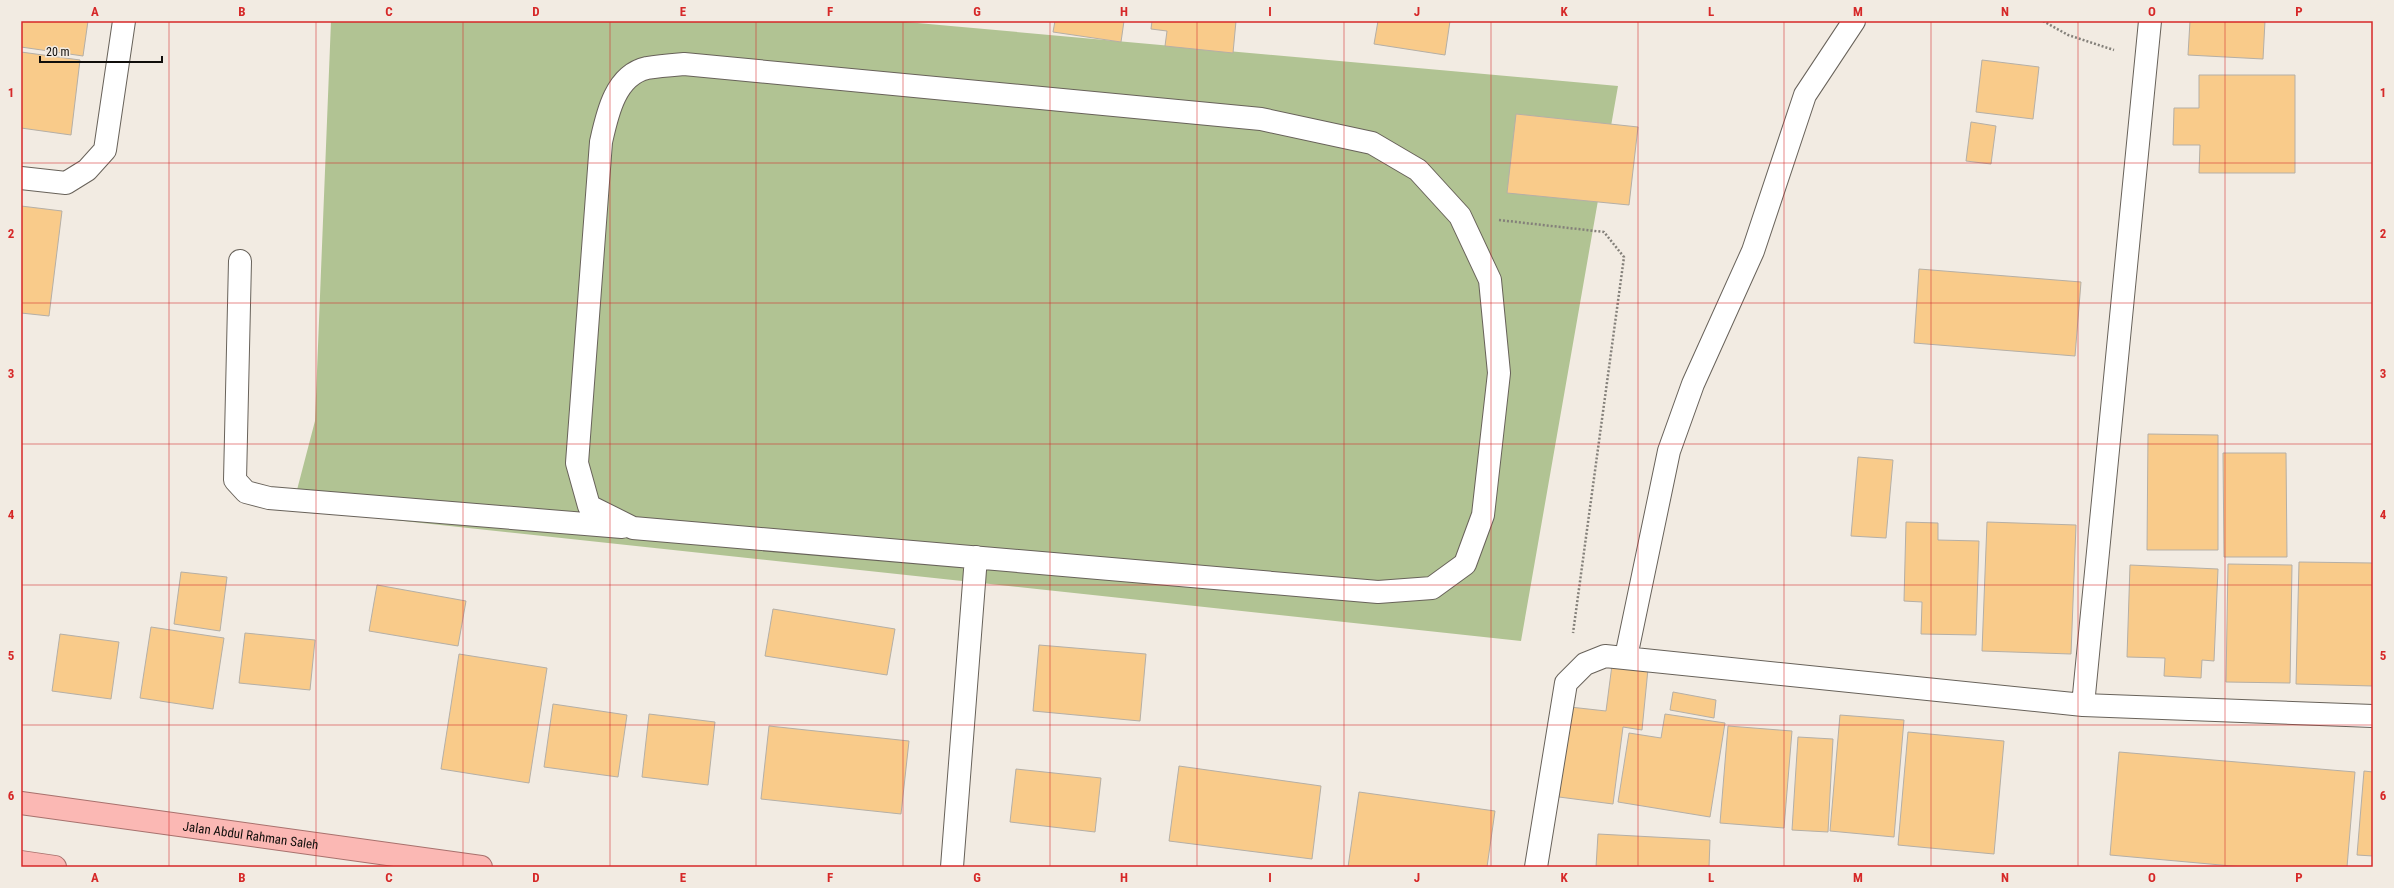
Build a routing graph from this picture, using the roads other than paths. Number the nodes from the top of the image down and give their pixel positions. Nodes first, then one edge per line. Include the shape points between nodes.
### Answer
1 (124, 21) edge
2 (1854, 21) edge
3 (2150, 21) edge
4 (21, 178) edge
5 (240, 261) dead end
6 (633, 528) junction
7 (976, 557) junction
8 (1626, 657) junction
9 (2083, 705) junction
10 (2373, 716) edge
11 (21, 803) edge
12 (28, 864) edge
13 (55, 867) edge
14 (481, 867) edge
15 (952, 867) edge
16 (1536, 867) edge

1 - 4 street via 105,150 87,170 66,182
2 - 8 street via 1805,96 1753,251 1690,391 1669,451
3 - 9 street
5 - 6 street via 235,480 246,492 269,498
6 - 7 street
6 - 7 street via 589,506 577,464 601,142 608,111 623,82 645,68 684,64 1262,119 1372,143 1418,170 1460,216 1490,280 1500,373 1483,515 1465,564 1432,588 1378,592
7 - 15 street
8 - 9 street via 1683,665
8 - 16 street via 1605,656 1586,664 1566,683
9 - 10 street
11 - 14 highway, Jalan Abdul Rahman Saleh
12 - 13 highway

